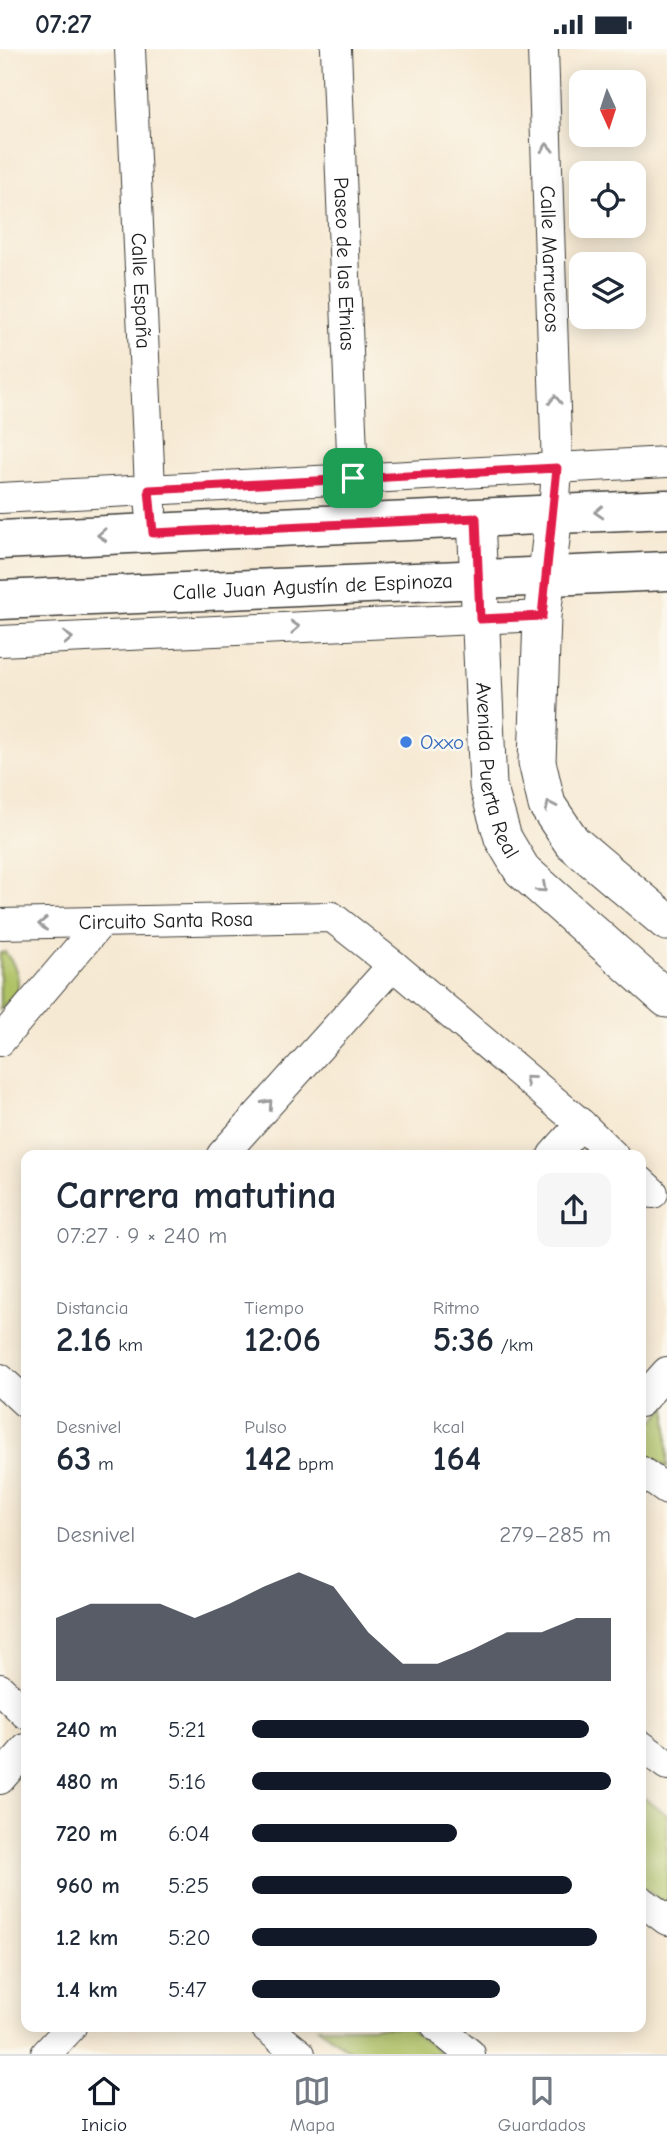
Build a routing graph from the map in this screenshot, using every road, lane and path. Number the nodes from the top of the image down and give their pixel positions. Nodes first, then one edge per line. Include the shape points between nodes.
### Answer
1 (130, 49) edge
2 (336, 49) edge
3 (543, 49) edge
4 (667, 462) edge
5 (557, 468) junction
6 (474, 472) junction
7 (353, 478) junction
8 (149, 490) junction
9 (0, 498) edge
10 (667, 509) edge
11 (554, 514) junction
12 (476, 518) junction
13 (153, 533) junction
14 (0, 540) edge
15 (667, 571) edge
16 (546, 576) junction
17 (479, 579) junction
18 (0, 600) edge
19 (542, 616) junction
20 (480, 619) junction
21 (0, 641) edge
22 (101, 922) junction
23 (667, 922) edge
24 (0, 925) edge
25 (393, 965) junction
26 (667, 999) edge
27 (0, 1041) edge
28 (581, 1123) junction
29 (226, 1150) edge
30 (557, 1150) edge
31 (608, 1150) edge
32 (667, 1371) edge
33 (646, 1395) edge
34 (646, 1475) edge
35 (667, 1490) edge
36 (0, 1689) edge
37 (21, 1709) edge
38 (646, 1749) edge
39 (21, 1755) edge
40 (667, 1765) edge
41 (0, 1779) edge
42 (646, 1904) edge
43 (667, 1920) edge
44 (66, 2032) edge
45 (272, 2032) edge
46 (442, 2032) edge
47 (46, 2054) edge
48 (300, 2054) edge
49 (470, 2054) edge

1 - 8 street, Calle España
2 - 7 street, Paseo de las Etnias
5 -> 3 street, Calle Marruecos
4 - 5 street
5 - 6 street
5 - 11 street, Calle Marruecos
6 - 7 street
6 - 12 street, Avenida Puerta Real
7 - 8 street
8 - 9 street
8 - 13 street, Calle España
10 -> 11 main road
11 - 12 main road
11 - 16 street, Avenida Puerta Real
12 - 13 main road
12 - 17 street, Avenida Puerta Real
13 -> 14 main road
15 - 16 main road, Calle Juan Agustín de Espinoza
16 - 17 main road, Calle Juan Agustín de Espinoza
16 - 19 street, Avenida Puerta Real
17 - 18 main road, Calle Juan Agustín de Espinoza
17 - 20 street, Avenida Puerta Real
19 - 20 street
23 -> 19 street, Avenida Puerta Real via 572,842 547,805 537,762
21 -> 20 street
20 -> 26 street, Avenida Puerta Real via 488,786 503,838 522,870
22 -> 24 street, Circuito Santa Rosa
22 - 25 street, Circuito Santa Rosa via 332,917
22 - 27 street
28 -> 25 street
29 -> 25 street
28 - 30 street
28 - 31 street
32 - 33 street
34 - 35 street
36 - 37 street
38 - 40 street
39 - 41 street
42 - 43 street
44 - 47 street
45 - 48 street
46 - 49 street

